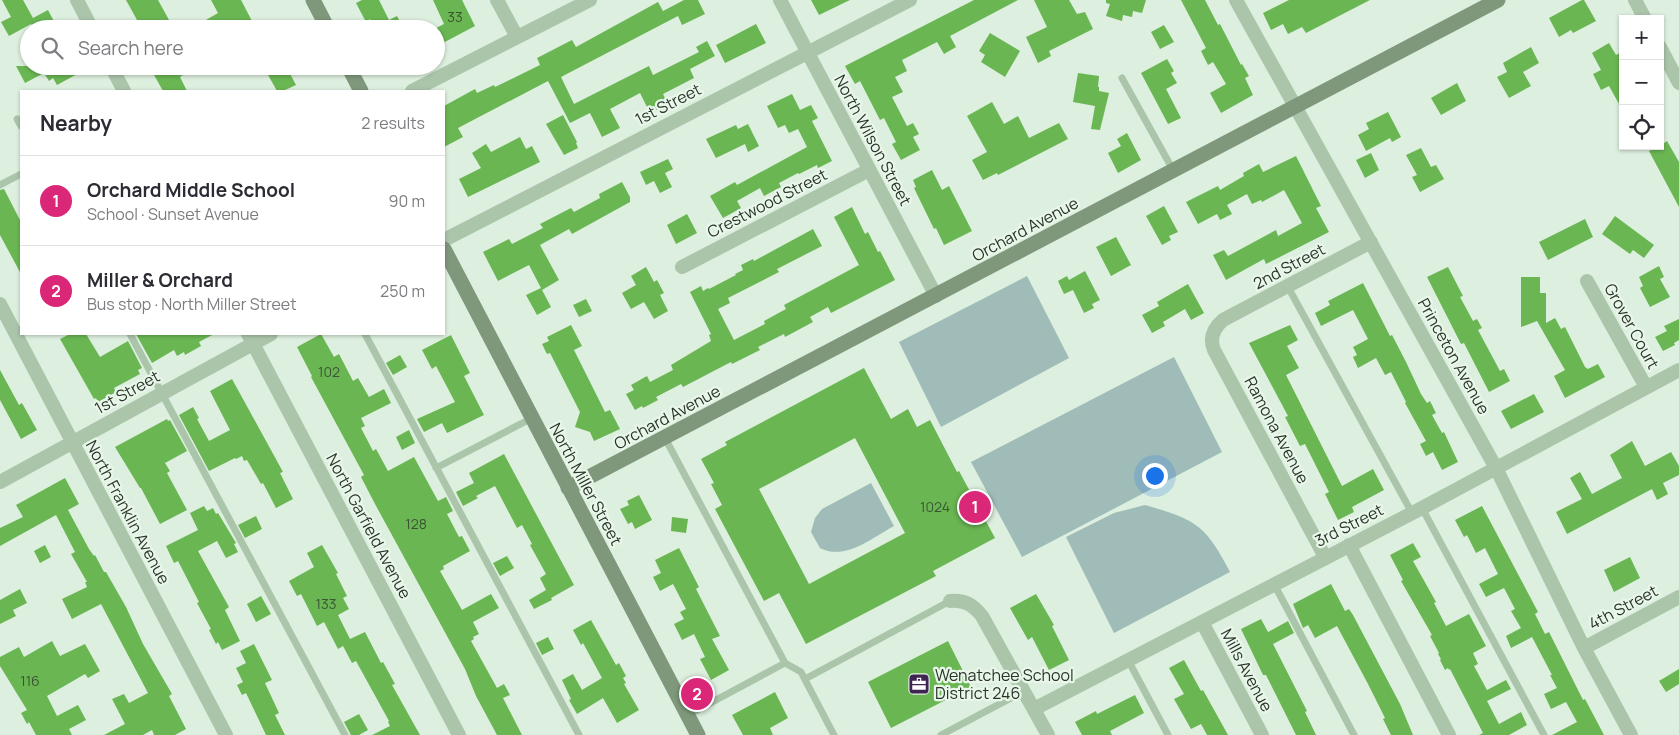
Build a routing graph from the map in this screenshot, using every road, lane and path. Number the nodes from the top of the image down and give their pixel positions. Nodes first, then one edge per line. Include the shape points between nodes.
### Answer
1 (77, 0) edge
2 (313, 0) edge
3 (497, 0) edge
4 (590, 0) edge
5 (780, 0) edge
6 (910, 0) edge
7 (1236, 0) edge
8 (1498, 0) edge
9 (1636, 0) edge
10 (1643, 15) edge
11 (87, 20) edge
12 (323, 20) edge
13 (517, 37) junction
14 (807, 52) junction
15 (1664, 55) edge
16 (445, 74) edge
17 (116, 75) edge
18 (353, 75) edge
19 (443, 75) edge
20 (1122, 78) dead end
21 (1679, 83) edge
22 (123, 90) edge
23 (360, 90) edge
24 (414, 90) edge
25 (1295, 106) junction
26 (18, 119) dead end
27 (20, 124) edge
28 (869, 170) junction
29 (1173, 171) junction
30 (20, 175) edge
31 (0, 185) edge
32 (445, 239) edge
33 (1371, 242) junction
34 (445, 251) edge
35 (682, 267) dead end
36 (1587, 281) dead end
37 (1288, 287) junction
38 (936, 296) junction
39 (0, 304) edge
40 (1223, 320) joint
41 (131, 335) edge
42 (267, 335) edge
43 (366, 335) edge
44 (250, 339) edge
45 (1679, 370) edge
46 (1646, 387) junction
47 (162, 393) junction
48 (532, 418) junction
49 (665, 438) junction
50 (72, 442) junction
51 (436, 468) junction
52 (1496, 468) junction
53 (0, 482) edge
54 (568, 488) junction
55 (1417, 510) junction
56 (1350, 545) junction
57 (1325, 558) junction
58 (1274, 584) junction
59 (1679, 597) edge
60 (950, 601) joint
61 (1202, 622) junction
62 (1584, 648) junction
63 (1128, 660) junction
64 (786, 663) junction
65 (805, 679) junction
66 (1024, 691) junction
67 (1034, 709) junction
68 (688, 715) junction
69 (226, 735) edge
70 (345, 735) edge
71 (460, 735) edge
72 (579, 735) edge
73 (698, 735) edge
74 (834, 735) edge
75 (941, 735) edge
76 (1048, 735) edge
77 (1168, 735) edge
78 (1262, 735) edge
79 (1354, 735) edge
80 (1449, 735) edge
81 (1544, 735) edge
82 (1630, 735) edge

1 - 11 street
2 - 12 street
3 - 13 street
4 - 13 street
5 - 14 street, North Wilson Street
6 - 14 street, 1st Street
7 - 25 street, Princeton Avenue
8 - 25 street, Orchard Avenue
9 - 10 street
13 - 16 street
14 - 28 street, North Wilson Street
14 - 32 street, 1st Street
15 - 21 street
17 - 22 street
18 - 23 street
19 - 24 street
20 - 29 lane
25 - 29 street, Orchard Avenue
25 - 33 street, Princeton Avenue
26 - 27 lane
28 - 35 street, Crestwood Street
28 - 38 street, North Wilson Street
29 - 38 street, Orchard Avenue
30 - 31 lane
33 - 37 street, 2nd Street
33 - 52 street, Princeton Avenue
34 - 48 street, North Miller Street
36 - 46 street, Grover Court
37 - 40 street, 2nd Street
37 - 55 lane
38 - 49 street, Orchard Avenue
39 - 50 street, North Franklin Avenue
40 - 57 street, Ramona Avenue via 1214,332 1214,350
41 - 47 lane
42 - 44 street, 1st Street
43 - 51 lane
44 - 47 street, 1st Street
44 - 71 street, North Garfield Avenue
45 - 46 street, 3rd Street
46 - 52 street, 3rd Street
47 - 50 street, 1st Street
47 - 70 lane
48 - 51 lane
48 - 54 street, North Miller Street
49 - 54 street, Orchard Avenue
49 - 64 lane
50 - 53 street, 1st Street
50 - 69 street, North Franklin Avenue
51 - 72 lane
52 - 55 street, 3rd Street
52 - 62 street, Princeton Avenue
54 - 68 street, North Miller Street
55 - 56 street, 3rd Street
55 - 81 lane
56 - 57 street, 3rd Street
56 - 80 street
57 - 58 street, 3rd Street
58 - 61 street, 3rd Street
58 - 79 lane
59 - 62 street, 4th Street
60 - 65 lane
60 - 66 street via 962,601 982,616
61 - 63 street, 3rd Street
61 - 78 street, Mills Avenue
62 - 82 street, Princeton Avenue
63 - 67 street, 3rd Street
63 - 77 lane
64 - 65 lane via 801,672
64 - 68 lane
65 - 74 lane
66 - 67 street
66 - 75 lane
67 - 76 street
68 - 73 street, North Miller Street

